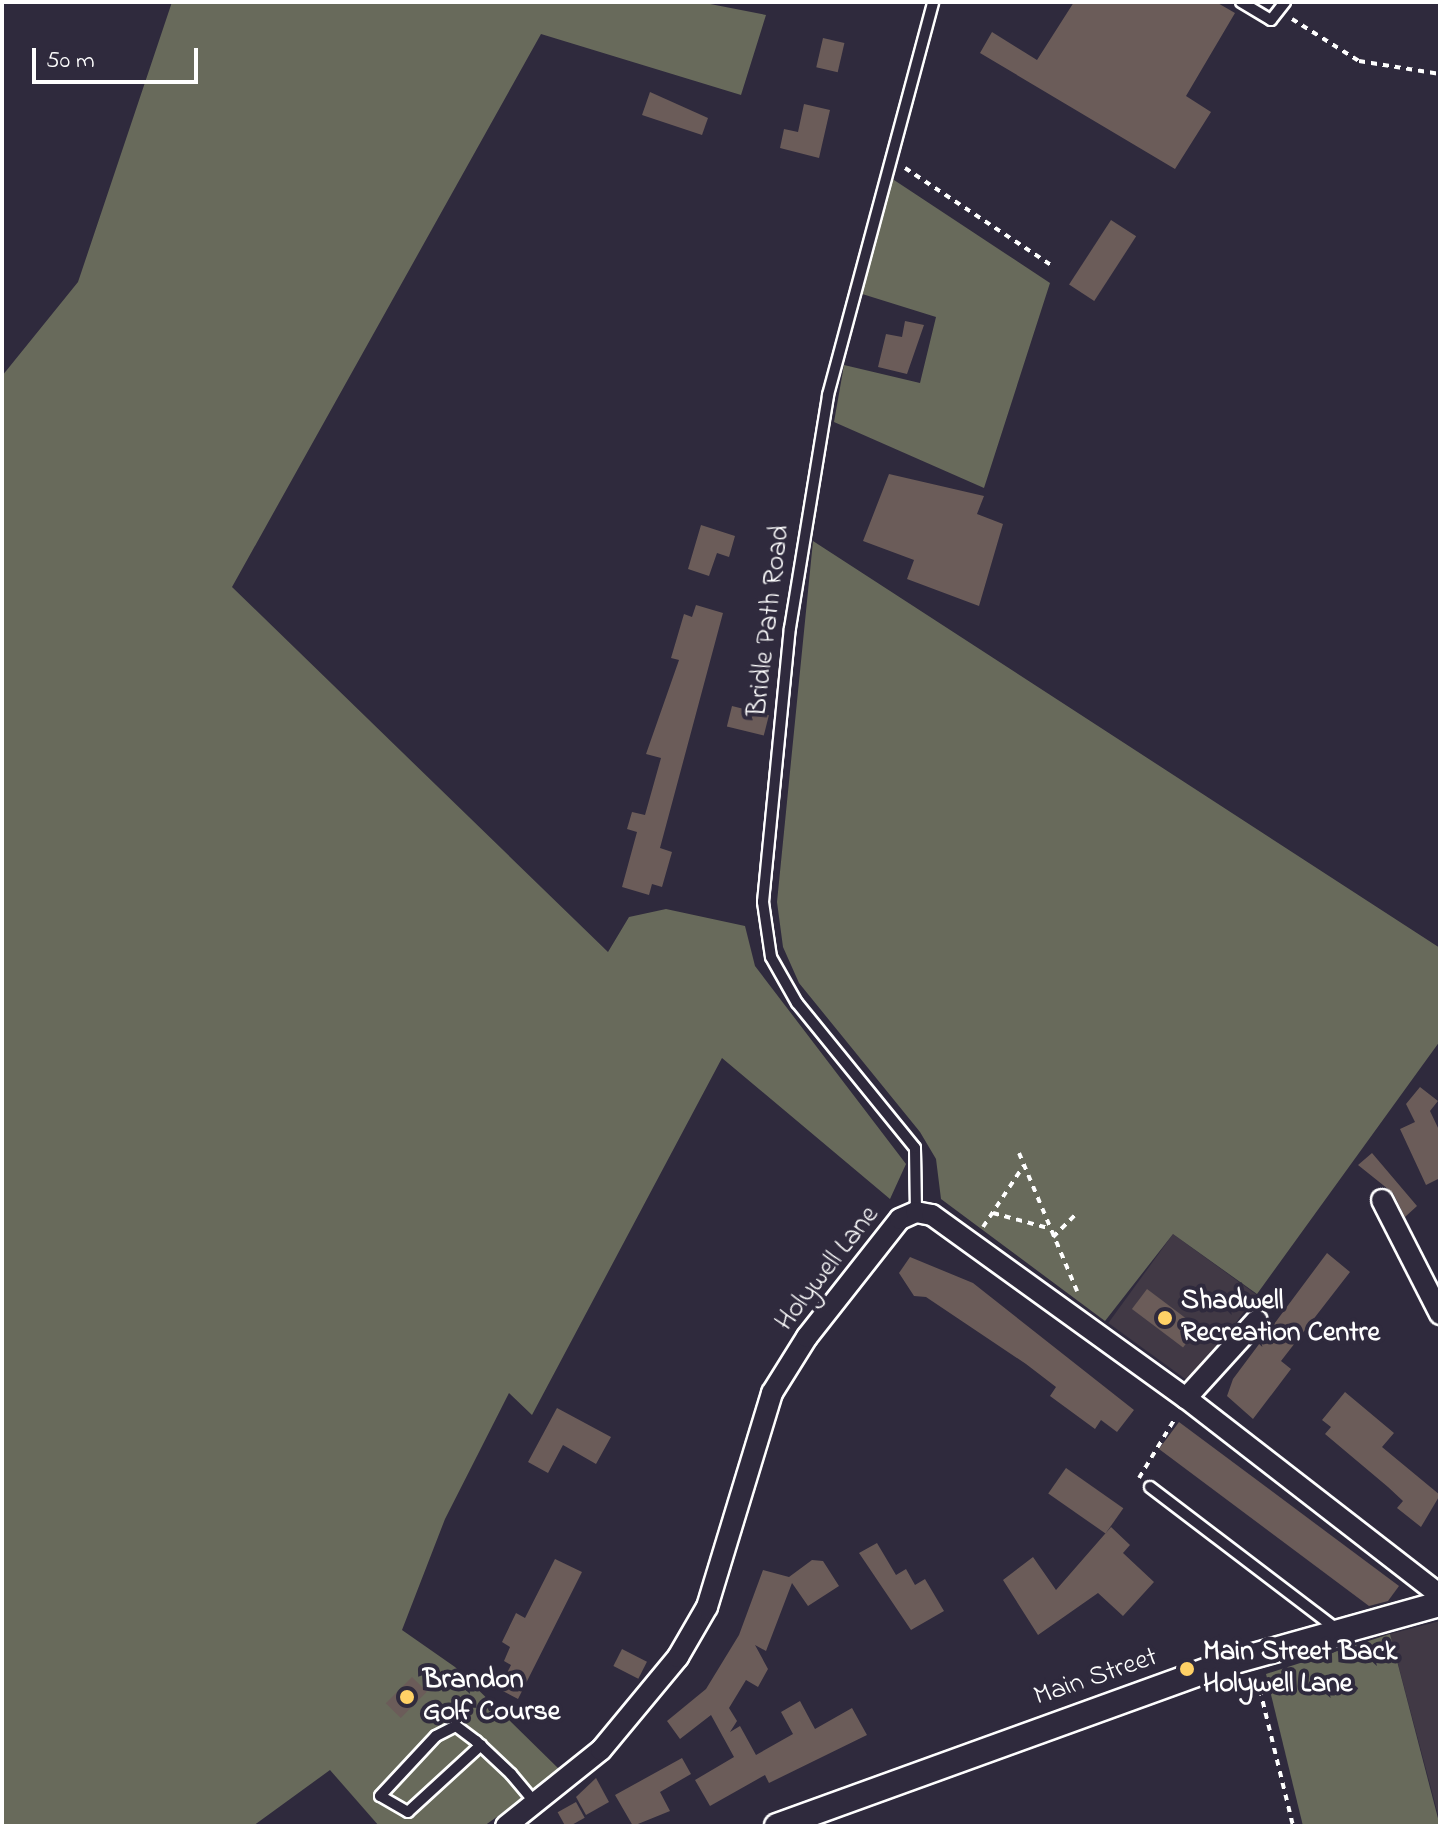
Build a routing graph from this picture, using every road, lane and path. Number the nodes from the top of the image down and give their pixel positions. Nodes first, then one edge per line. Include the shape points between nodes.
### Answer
1 (933, 2) edge
2 (1241, 2) edge
3 (1282, 6) edge
4 (1440, 74) edge
5 (887, 156) junction
6 (1054, 267) dead end
7 (1019, 1153) dead end
8 (1025, 1163) junction
9 (1382, 1200) dead end
10 (916, 1212) junction
11 (993, 1213) junction
12 (1075, 1215) dead end
13 (1049, 1228) junction
14 (1053, 1237) junction
15 (972, 1243) junction
16 (1077, 1291) dead end
17 (1440, 1314) edge
18 (1257, 1320) dead end
19 (1187, 1399) junction
20 (1150, 1487) joint
21 (1440, 1595) edge
22 (1440, 1604) edge
23 (1340, 1632) junction
24 (1240, 1659) junction
25 (481, 1745) junction
26 (537, 1805) junction
27 (506, 1826) edge
28 (777, 1826) edge
29 (1293, 1826) edge

1 - 5 lane, Bridle Path Road
2 - 3 lane via 1271,20
3 - 4 path via 1359,61
5 - 6 path
5 - 10 lane, Bridle Path Road via 815,465 790,628 763,902 771,957 797,1003 915,1148
7 - 8 path
8 - 11 path
8 - 13 path
9 - 17 street
10 - 15 street, Holywell Lane via 932,1215
10 - 26 street, Holywell Lane via 900,1219 826,1312 772,1393 707,1607 678,1657 601,1750
11 - 13 path
11 - 15 path
12 - 14 path
13 - 14 path
14 - 16 path
15 - 19 street, Holywell Lane
18 - 19 street
19 - 20 path via 1135,1475
19 - 21 street, Holywell Lane
20 - 23 lane
22 - 23 street, Main Street
23 - 24 street, Main Street
24 - 28 street, Main Street
24 - 29 path via 1264,1686
25 - 25 lane via 456,1726 446,1728 380,1796 408,1812
25 - 26 lane
26 - 27 street, Holywell Lane

